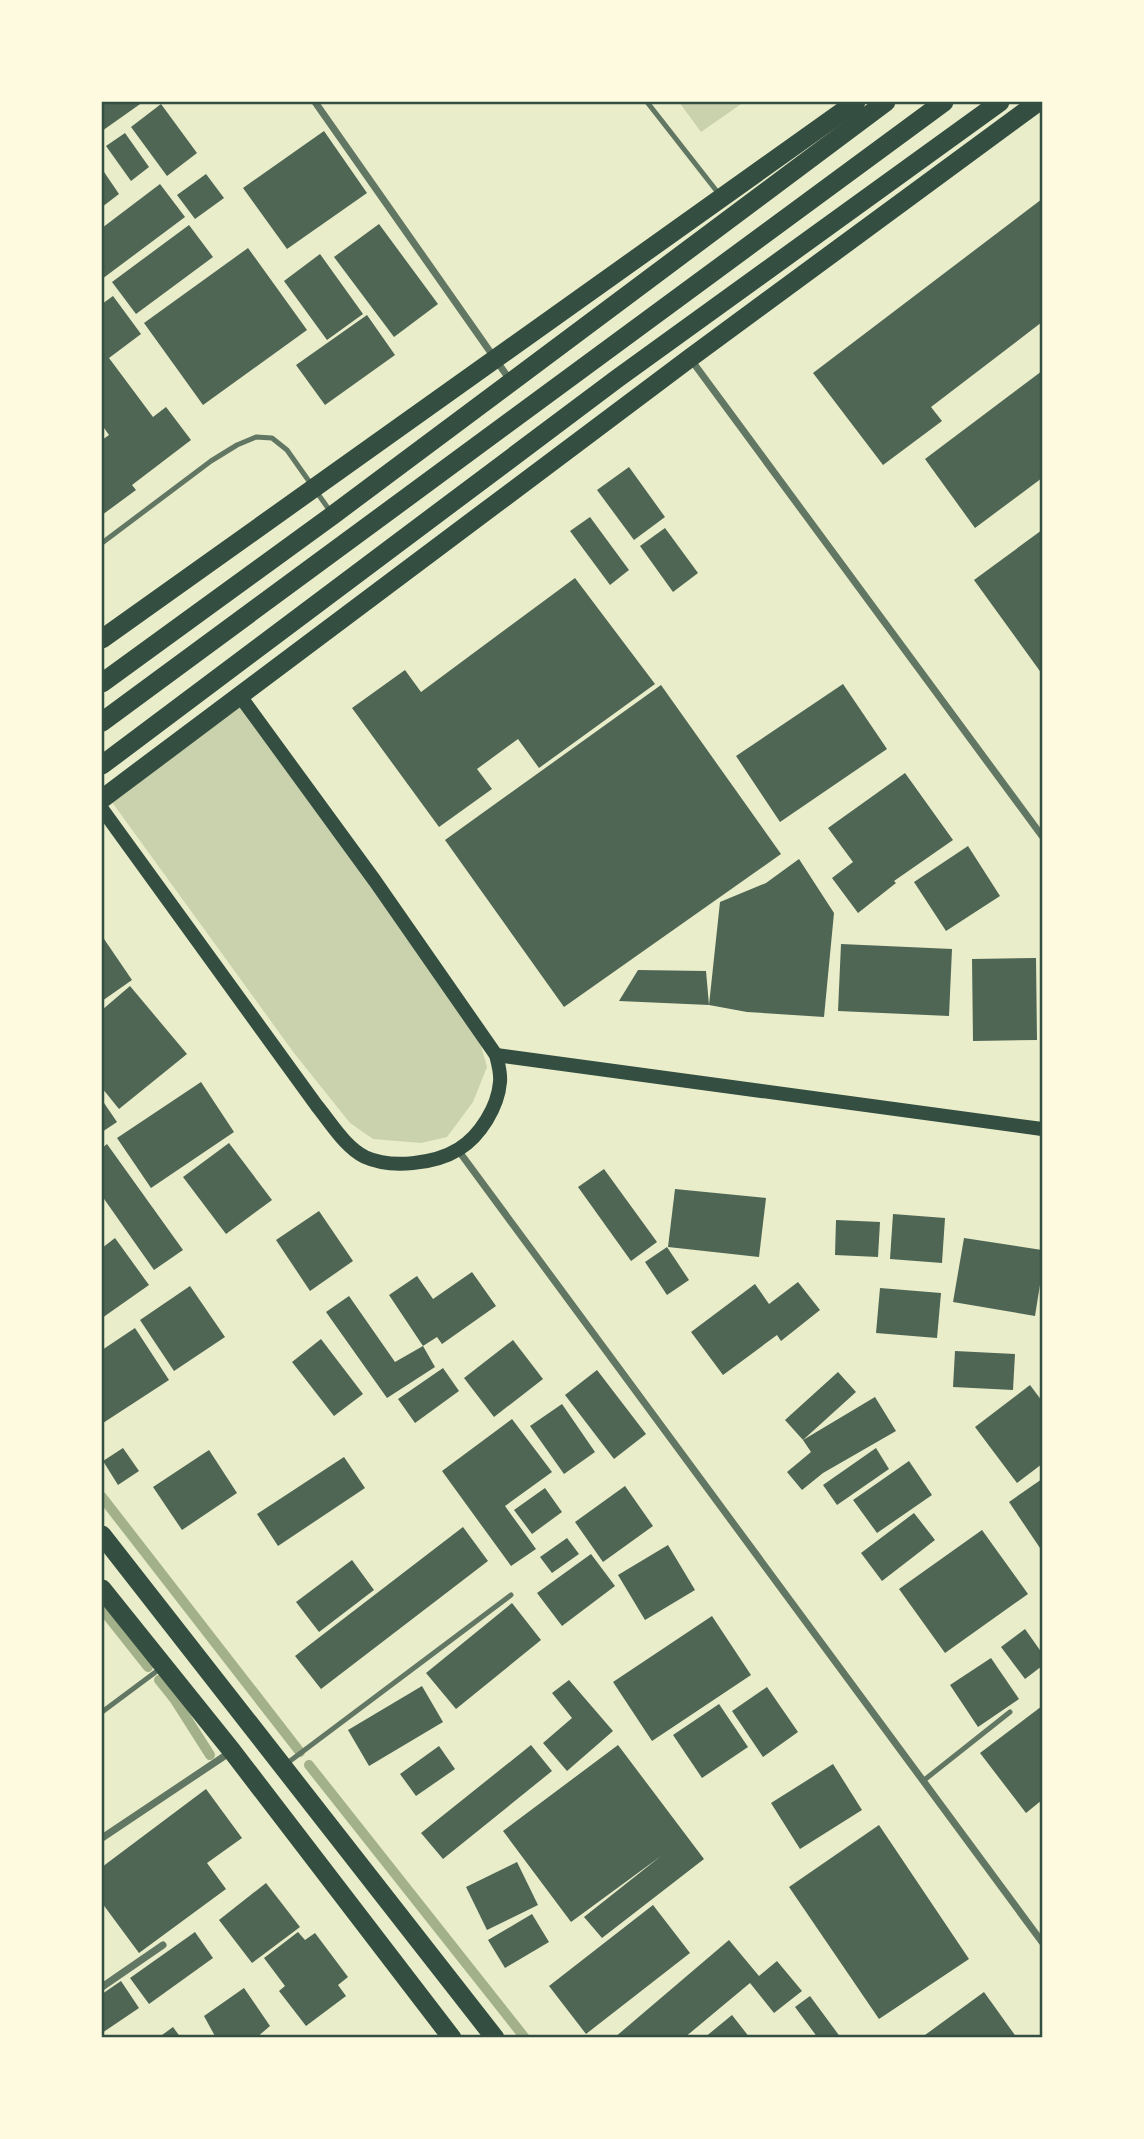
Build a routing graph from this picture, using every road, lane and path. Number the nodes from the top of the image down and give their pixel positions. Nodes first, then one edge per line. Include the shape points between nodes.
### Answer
1 (315, 102) edge
2 (647, 102) edge
3 (856, 102) edge
4 (886, 102) edge
5 (944, 102) edge
6 (1000, 102) edge
7 (1038, 102) edge
8 (726, 203) dead end
9 (690, 358) junction
10 (510, 380) junction
11 (333, 515) junction
12 (102, 542) edge
13 (386, 586) junction
14 (102, 639) edge
15 (102, 683) edge
16 (240, 696) junction
17 (102, 722) edge
18 (102, 765) edge
19 (102, 799) edge
20 (102, 809) edge
21 (1042, 836) edge
22 (496, 1055) junction
23 (1042, 1129) edge
24 (458, 1150) junction
25 (102, 1535) edge
26 (102, 1589) edge
27 (511, 1595) dead end
28 (163, 1667) junction
29 (102, 1712) edge
30 (1010, 1712) dead end
31 (232, 1751) junction
32 (284, 1766) junction
33 (923, 1781) junction
34 (102, 1838) edge
35 (1042, 1942) edge
36 (163, 1945) dead end
37 (102, 1987) edge
38 (452, 2038) edge
39 (495, 2038) edge

1 - 10 street
2 - 8 lane
3 - 14 highway
4 - 10 highway
5 - 17 highway
6 - 18 highway via 618,378
7 - 9 highway
9 - 13 highway
9 - 21 street
10 - 11 highway
11 - 12 lane via 286,450 272,438 256,436 211,461
11 - 13 highway
11 - 15 highway
13 - 16 highway
16 - 19 highway
16 - 22 main road
20 - 24 main road via 345,1141 363,1156 390,1165 420,1163
22 - 23 main road
22 - 24 main road via 500,1081 494,1105 481,1130
24 - 33 street
25 - 32 highway
26 - 28 highway
27 - 32 lane
28 - 29 lane
28 - 31 highway
30 - 33 lane
31 - 34 street
31 - 38 highway
32 - 39 highway
33 - 35 street
36 - 37 street

